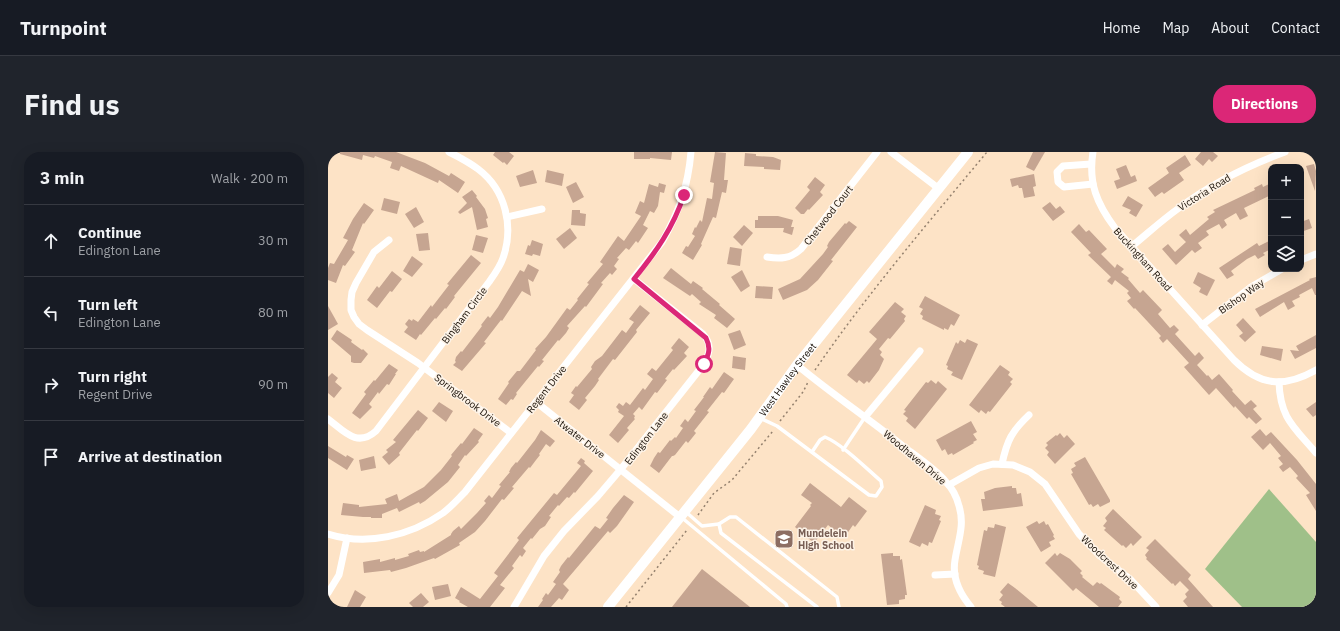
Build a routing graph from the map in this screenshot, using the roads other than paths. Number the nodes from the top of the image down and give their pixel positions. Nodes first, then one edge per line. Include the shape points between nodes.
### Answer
1 (449, 152) edge
2 (692, 152) edge
3 (877, 152) edge
4 (891, 152) edge
5 (968, 152) edge
6 (1093, 152) edge
7 (1285, 152) edge
8 (1267, 155) edge
9 (1091, 164) junction
10 (1093, 184) junction
11 (938, 188) junction
12 (542, 209) dead end
13 (507, 216) junction
14 (389, 240) dead end
15 (1131, 247) junction
16 (1316, 254) edge
17 (767, 257) dead end
18 (1304, 259) edge
19 (1277, 272) edge
20 (634, 279) junction
21 (1202, 325) junction
22 (920, 351) dead end
23 (798, 365) junction
24 (424, 368) junction
25 (1316, 370) edge
26 (1279, 382) junction
27 (536, 402) junction
28 (1029, 415) dead end
29 (865, 417) junction
30 (759, 418) junction
31 (328, 419) edge
32 (512, 433) junction
33 (843, 450) junction
34 (812, 452) junction
35 (1316, 453) edge
36 (1002, 464) junction
37 (621, 469) junction
38 (949, 486) junction
39 (683, 514) junction
40 (720, 524) junction
41 (328, 534) edge
42 (347, 538) junction
43 (955, 574) junction
44 (935, 575) dead end
45 (328, 593) edge
46 (514, 607) edge
47 (608, 607) edge
48 (786, 607) edge
49 (817, 607) edge
50 (839, 607) edge
51 (971, 607) edge
52 (1156, 607) edge

1 - 13 street, Bingham Circle via 470,163 489,179 505,206
2 - 20 street, Regent Drive via 688,182 679,210 662,242
3 - 17 street, Chetwood Court via 796,254 786,258
4 - 11 street
5 - 11 street, West Hawley Street
6 - 9 street, Buckingham Road
7 - 8 street, Victoria Road
8 - 15 street, Victoria Road via 1196,196
9 - 10 street, Buckingham Road
9 - 10 street via 1063,166 1057,172 1058,182 1064,187
10 - 15 street, Buckingham Road via 1104,213
11 - 23 street, West Hawley Street
12 - 13 street
13 - 24 street, Bingham Circle via 506,247 498,270
14 - 24 street, Springbrook Drive via 374,252 356,283 351,296 351,310 359,324
15 - 21 street, Buckingham Road
16 - 18 street
19 - 21 street, Bishop Way via 1251,287
20 - 27 street, Regent Drive
20 - 37 street, Edington Lane via 703,334 709,344 709,354 704,364
21 - 26 street, Buckingham Road via 1249,374 1267,381
22 - 29 street
23 - 29 street, Woodhaven Drive
23 - 30 street, West Hawley Street
24 - 31 street, Bingham Circle via 370,436 349,436
24 - 32 street, Springbrook Drive
25 - 26 street via 1298,380
26 - 35 street via 1280,402 1285,416
27 - 32 street, Regent Drive
27 - 37 street, Atwater Drive
28 - 36 street via 1011,435
29 - 33 lane
29 - 38 street, Woodhaven Drive via 946,480
30 - 34 lane via 777,426
30 - 39 street, West Hawley Street
32 - 42 street, Regent Drive via 465,492 425,524 396,535 373,539
33 - 34 lane via 824,437
33 - 34 lane via 881,481 882,488 876,496 869,495
36 - 38 street, Woodcrest Drive via 979,468
36 - 52 street, Woodcrest Drive via 1013,465 1030,472 1045,484 1079,534 1100,556 1130,579
37 - 39 street, Atwater Drive
37 - 46 street, Edington Lane via 544,556
38 - 43 street, Woodhaven Drive via 960,506 962,518
39 - 40 lane via 702,526
39 - 47 street, West Hawley Street
39 - 48 lane via 786,604
40 - 49 lane via 721,532
40 - 50 lane via 730,517 736,517 837,597
41 - 42 street, Regent Drive
42 - 45 street via 339,575
43 - 44 street
43 - 51 street, Woodhaven Drive via 960,591

